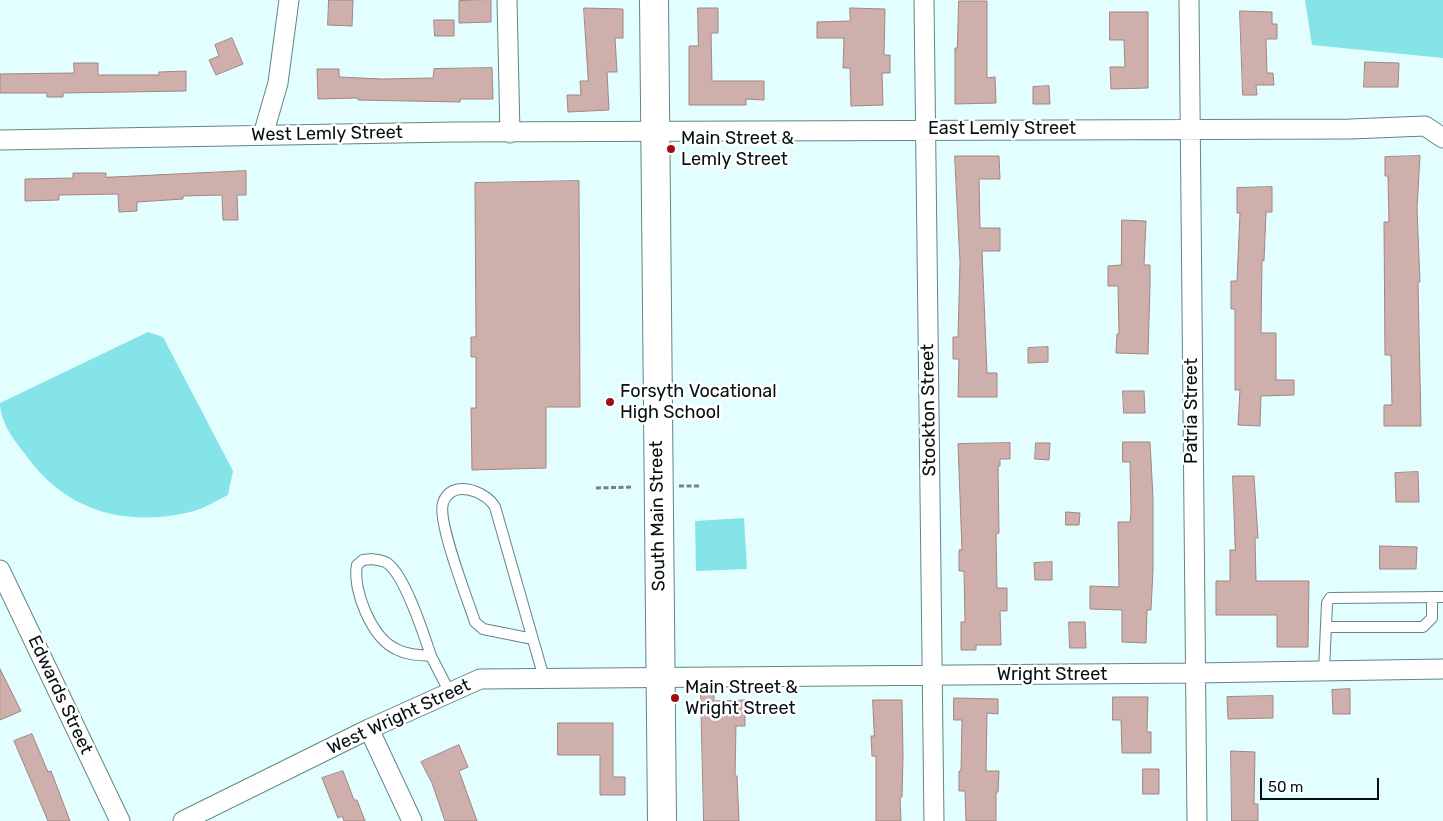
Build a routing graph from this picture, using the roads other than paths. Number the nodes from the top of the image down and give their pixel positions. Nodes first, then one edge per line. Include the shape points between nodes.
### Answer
1 (289, 0) edge
2 (507, 0) edge
3 (654, 0) edge
4 (924, 0) edge
5 (1189, 0) edge
6 (1190, 128) junction
7 (926, 129) junction
8 (510, 132) junction
9 (655, 132) junction
10 (263, 135) junction
11 (1443, 138) edge
12 (0, 140) edge
13 (0, 570) edge
14 (1432, 597) junction
15 (1443, 597) edge
16 (1327, 628) junction
17 (533, 639) junction
18 (431, 656) junction
19 (1443, 669) edge
20 (1324, 671) junction
21 (1194, 673) junction
22 (932, 676) junction
23 (660, 677) junction
24 (544, 678) junction
25 (450, 693) junction
26 (369, 729) junction
27 (120, 821) edge
28 (184, 821) edge
29 (412, 821) edge
30 (662, 821) edge
31 (934, 821) edge
32 (1197, 821) edge

1 - 10 street via 278,83
2 - 8 street
3 - 9 main road, South Main Street
4 - 7 street, Stockton Street
5 - 6 street, Patria Street
6 - 7 street, East Lemly Street
6 - 11 street, East Lemly Street via 1425,126
6 - 21 street, Patria Street
7 - 9 street, East Lemly Street
7 - 22 street, Stockton Street
8 - 9 street, West Lemly Street
8 - 10 street, West Lemly Street
9 - 23 main road, South Main Street
10 - 12 street, West Lemly Street
13 - 27 street, Edwards Street
14 - 15 lane
14 - 16 lane via 1432,618 1423,627
14 - 16 lane via 1330,598
16 - 20 lane
17 - 17 lane via 496,507 491,499 472,490 452,492 442,505 444,523 475,622 493,632
17 - 24 lane
18 - 18 lane via 399,578 387,562 363,560 357,565 354,577 375,630 394,649
18 - 25 lane
19 - 20 street, Wright Street
20 - 21 street, Wright Street
21 - 22 street, Wright Street
21 - 32 street, Patria Street
22 - 23 street, Wright Street
22 - 31 street, Stockton Street
23 - 24 street, West Wright Street
23 - 30 main road, South Main Street
24 - 25 street, West Wright Street via 480,679
25 - 26 street, West Wright Street
26 - 28 street, West Wright Street
26 - 29 street

